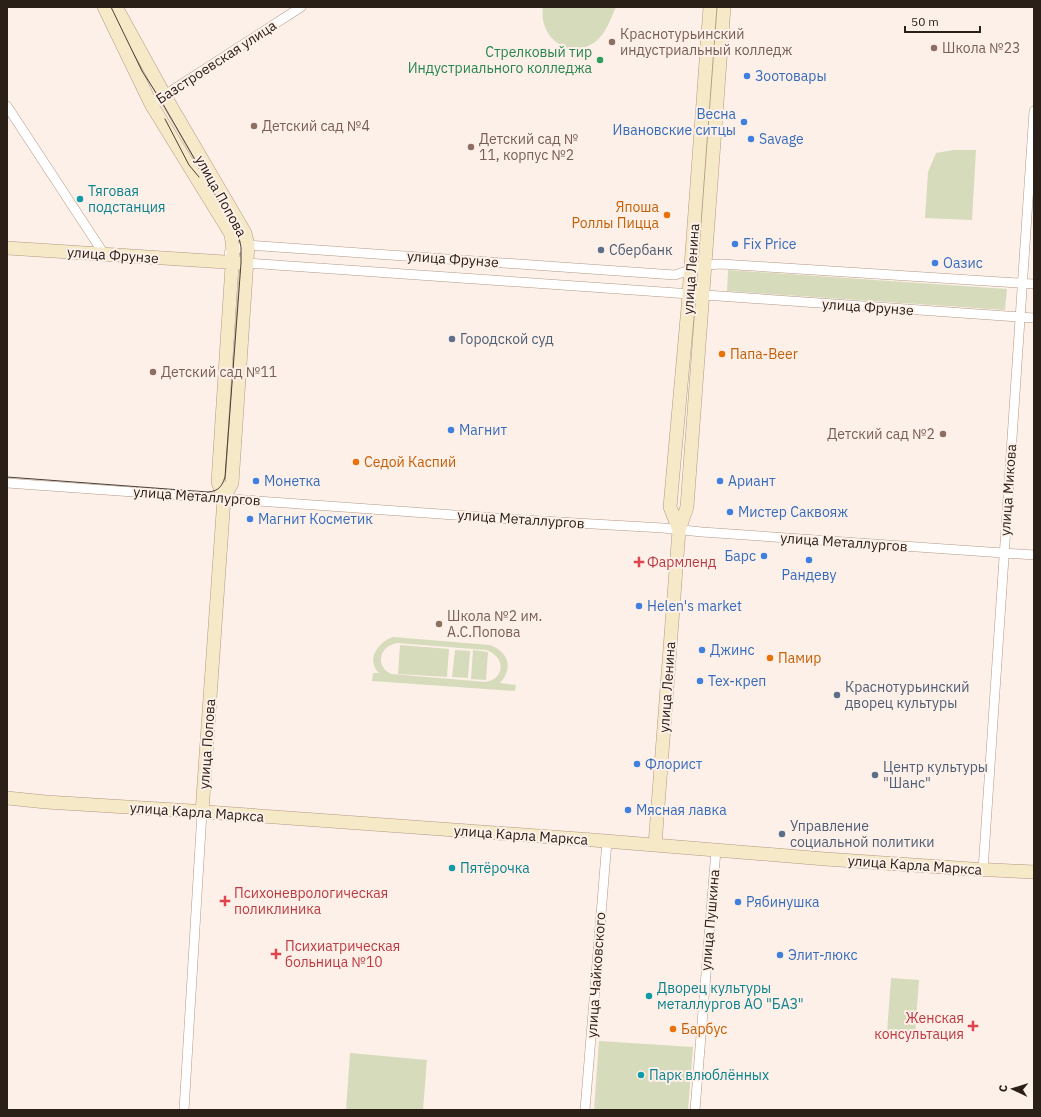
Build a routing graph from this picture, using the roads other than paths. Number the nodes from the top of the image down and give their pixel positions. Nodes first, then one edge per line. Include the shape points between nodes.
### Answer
1 (104, 7) edge
2 (116, 7) edge
3 (301, 7) edge
4 (710, 7) edge
5 (724, 7) edge
6 (165, 96) junction
7 (151, 104) junction
8 (7, 106) edge
9 (1034, 111) edge
10 (248, 245) junction
11 (7, 248) edge
12 (104, 254) junction
13 (233, 256) junction
14 (247, 263) junction
15 (705, 265) junction
16 (691, 270) junction
17 (1022, 283) junction
18 (1034, 284) edge
19 (689, 294) junction
20 (703, 295) junction
21 (1020, 318) junction
22 (1034, 318) edge
23 (7, 483) edge
24 (224, 498) junction
25 (679, 530) junction
26 (1004, 553) junction
27 (1034, 555) edge
28 (7, 798) edge
29 (202, 812) junction
30 (607, 841) junction
31 (655, 845) junction
32 (716, 850) junction
33 (983, 870) junction
34 (1034, 872) edge
35 (184, 1110) edge
36 (586, 1110) edge
37 (695, 1110) edge

1 - 7 street, улица Попова
2 - 6 street, улица Попова
3 - 6 street, Базстроевская улица
4 - 16 street, улица Ленина
5 - 15 street, улица Ленина
6 - 7 street, Базстроевская улица
6 - 10 street, улица Попова via 245,233
7 - 13 street, улица Попова via 231,234
8 - 12 street
9 - 17 street, улица Микова
10 - 13 street, улица Фрунзе
10 - 14 street, улица Попова
10 - 16 street, улица Фрунзе via 675,275
11 - 12 street, улица Фрунзе
12 - 13 street, улица Фрунзе via 218,261
13 - 14 street, улица Фрунзе
13 - 24 street, улица Попова via 218,482
14 - 19 street, улица Фрунзе
14 - 24 street, улица Попова via 232,483
15 - 16 street, улица Фрунзе
15 - 17 street
15 - 20 street, улица Ленина
16 - 19 street, улица Ленина
17 - 18 street
17 - 21 street, улица Микова
19 - 20 street, улица Фрунзе
19 - 25 street, улица Ленина via 670,507
20 - 21 street, улица Фрунзе
20 - 25 street, улица Ленина via 687,507
21 - 22 street, улица Фрунзе
21 - 26 street, улица Микова
23 - 24 street, улица Металлургов
24 - 25 street, улица Металлургов
24 - 29 street, улица Попова
25 - 26 street, улица Металлургов
25 - 31 street, улица Ленина
26 - 27 street, улица Металлургов
26 - 33 street, улица Микова
28 - 29 street, улица Карла Маркса
29 - 30 street, улица Карла Маркса
29 - 35 street, улица Попова
30 - 31 street, улица Карла Маркса
30 - 36 street, улица Чайковского
31 - 32 street, улица Карла Маркса
32 - 33 street, улица Карла Маркса
32 - 37 street, улица Пушкина
33 - 34 street, улица Карла Маркса

